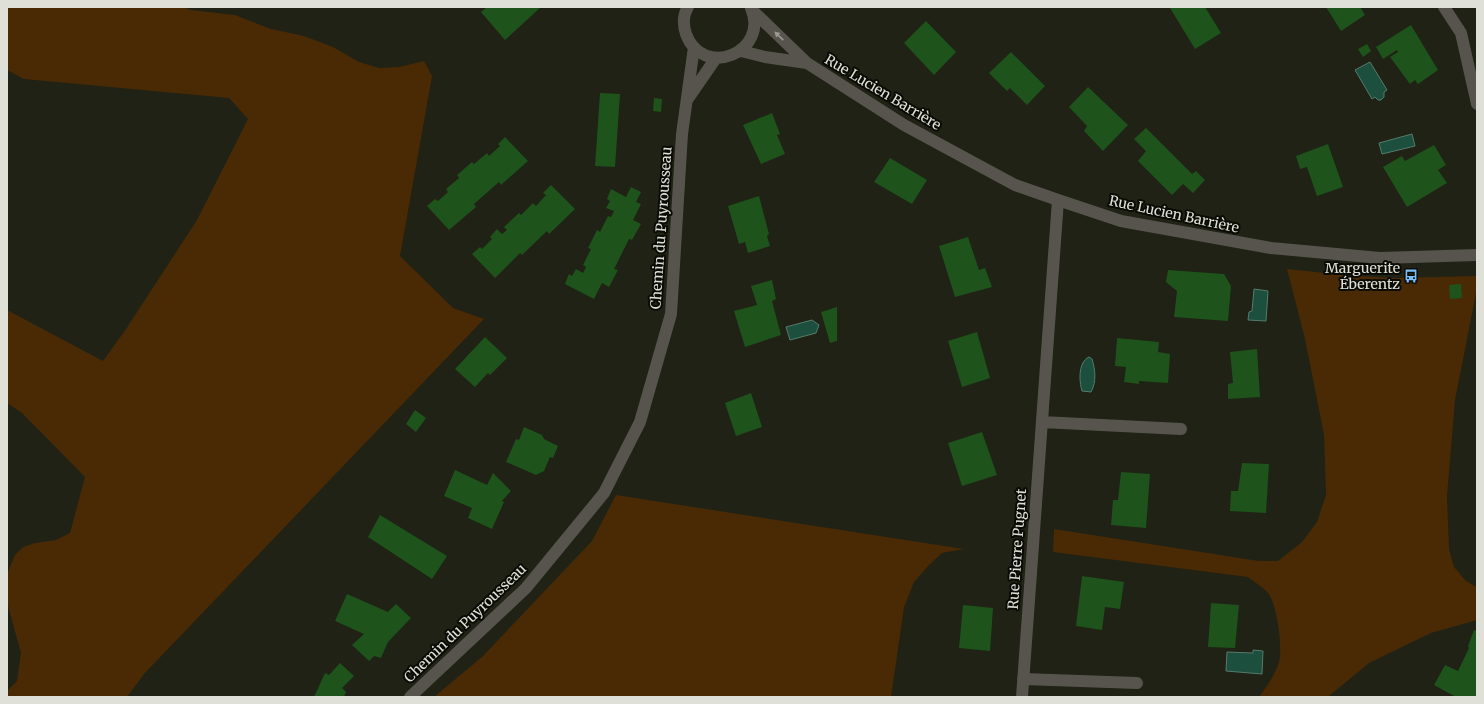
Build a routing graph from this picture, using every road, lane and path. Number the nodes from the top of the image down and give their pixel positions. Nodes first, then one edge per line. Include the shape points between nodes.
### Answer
1 (688, 7) edge
2 (1444, 7) edge
3 (751, 8) edge
4 (694, 47) junction
5 (741, 51) junction
6 (716, 58) junction
7 (807, 63) junction
8 (686, 102) junction
9 (1477, 104) edge
10 (1058, 200) junction
11 (1477, 255) edge
12 (1042, 422) junction
13 (1181, 429) dead end
14 (1023, 679) junction
15 (1137, 683) dead end
16 (410, 697) edge
17 (1022, 697) edge

1 - 4 street via 684,20 685,30
2 - 9 street via 1461,34
3 - 5 street via 755,21 753,32
7 -> 3 street, Rue Lucien Barrière
4 - 6 street
4 - 8 street, Chemin du Puyrousseau
5 - 6 street via 724,58
5 - 7 street, Rue Lucien Barrière
6 - 8 street, Chemin du Puyrousseau
7 - 10 street, Rue Lucien Barrière via 918,132 1015,185
8 - 16 street, Chemin du Puyrousseau via 671,314 640,422 604,492 531,583
10 - 11 street, Rue Lucien Barrière via 1121,221 1271,248 1380,258
10 - 12 street, Rue Pierre Pugnet
12 - 13 street
12 - 14 street, Rue Pierre Pugnet
14 - 15 street
14 - 17 street, Rue Pierre Pugnet

